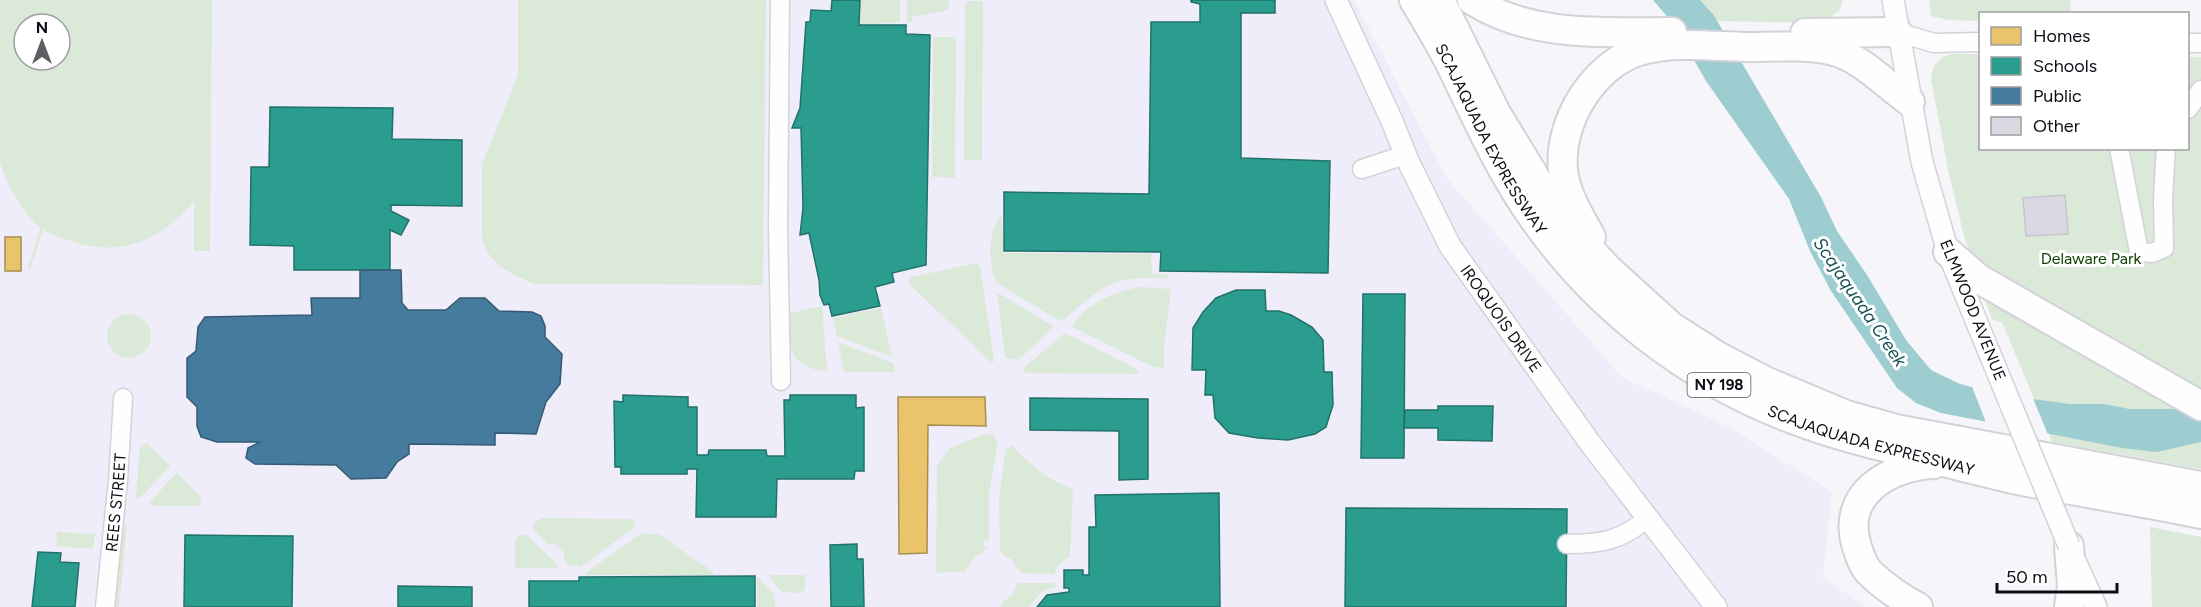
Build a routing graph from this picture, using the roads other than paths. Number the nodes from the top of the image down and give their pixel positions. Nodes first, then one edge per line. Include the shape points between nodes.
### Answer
1 (780, 0) edge
2 (1336, 0) edge
3 (1414, 0) edge
4 (1440, 0) edge
5 (1472, 0) edge
6 (1893, 0) edge
7 (1897, 32) junction
8 (1653, 39) junction
9 (1756, 40) junction
10 (1979, 42) edge
11 (2201, 90) edge
12 (1910, 102) junction
13 (2189, 106) edge
14 (2119, 150) edge
15 (2166, 150) edge
16 (1405, 155) junction
17 (1362, 169) dead end
18 (1948, 252) junction
19 (1607, 268) junction
20 (781, 381) dead end
21 (123, 398) dead end
22 (2201, 406) edge
23 (1951, 464) junction
24 (2201, 486) edge
25 (2201, 514) edge
26 (1647, 518) junction
27 (1567, 544) dead end
28 (2069, 546) junction
29 (105, 607) edge
30 (1716, 607) edge
31 (1918, 607) edge
32 (2069, 607) edge
33 (2096, 607) edge

1 - 20 street
2 - 16 street, IROQUOIS DRIVE
3 - 23 highway, SCAJAQUADA EXPRESSWAY / NY 198 via 1508,180 1553,244 1605,302 1677,358 1752,402 1869,444
4 - 19 highway, SCAJAQUADA EXPRESSWAY / NY 198 via 1530,172 1558,215
5 - 8 highway via 1524,23
6 - 7 street, ELMWOOD AVENUE
7 - 9 highway
7 - 10 street via 1934,42
7 - 12 street, ELMWOOD AVENUE
8 - 9 highway
8 - 19 highway via 1606,69 1580,102 1564,141 1563,170 1571,195
9 - 12 highway via 1835,51 1858,62
11 - 13 street
12 - 18 street, ELMWOOD AVENUE via 1922,162
14 - 15 street via 2139,252 2152,253 2164,248
16 - 17 street
16 - 26 street, IROQUOIS DRIVE via 1450,246
18 - 22 highway via 1979,279
18 - 28 street, ELMWOOD AVENUE, bridge
19 - 24 highway, SCAJAQUADA EXPRESSWAY / NY 198 via 1672,327 1719,357 1846,415 1896,429
21 - 29 street, REES STREET
23 - 25 highway, SCAJAQUADA EXPRESSWAY / NY 198
23 - 31 highway via 1915,465 1878,480 1858,506 1854,520 1854,539 1868,571
26 - 27 street via 1605,542
26 - 30 street, IROQUOIS DRIVE
28 - 32 highway
28 - 33 street, ELMWOOD AVENUE

